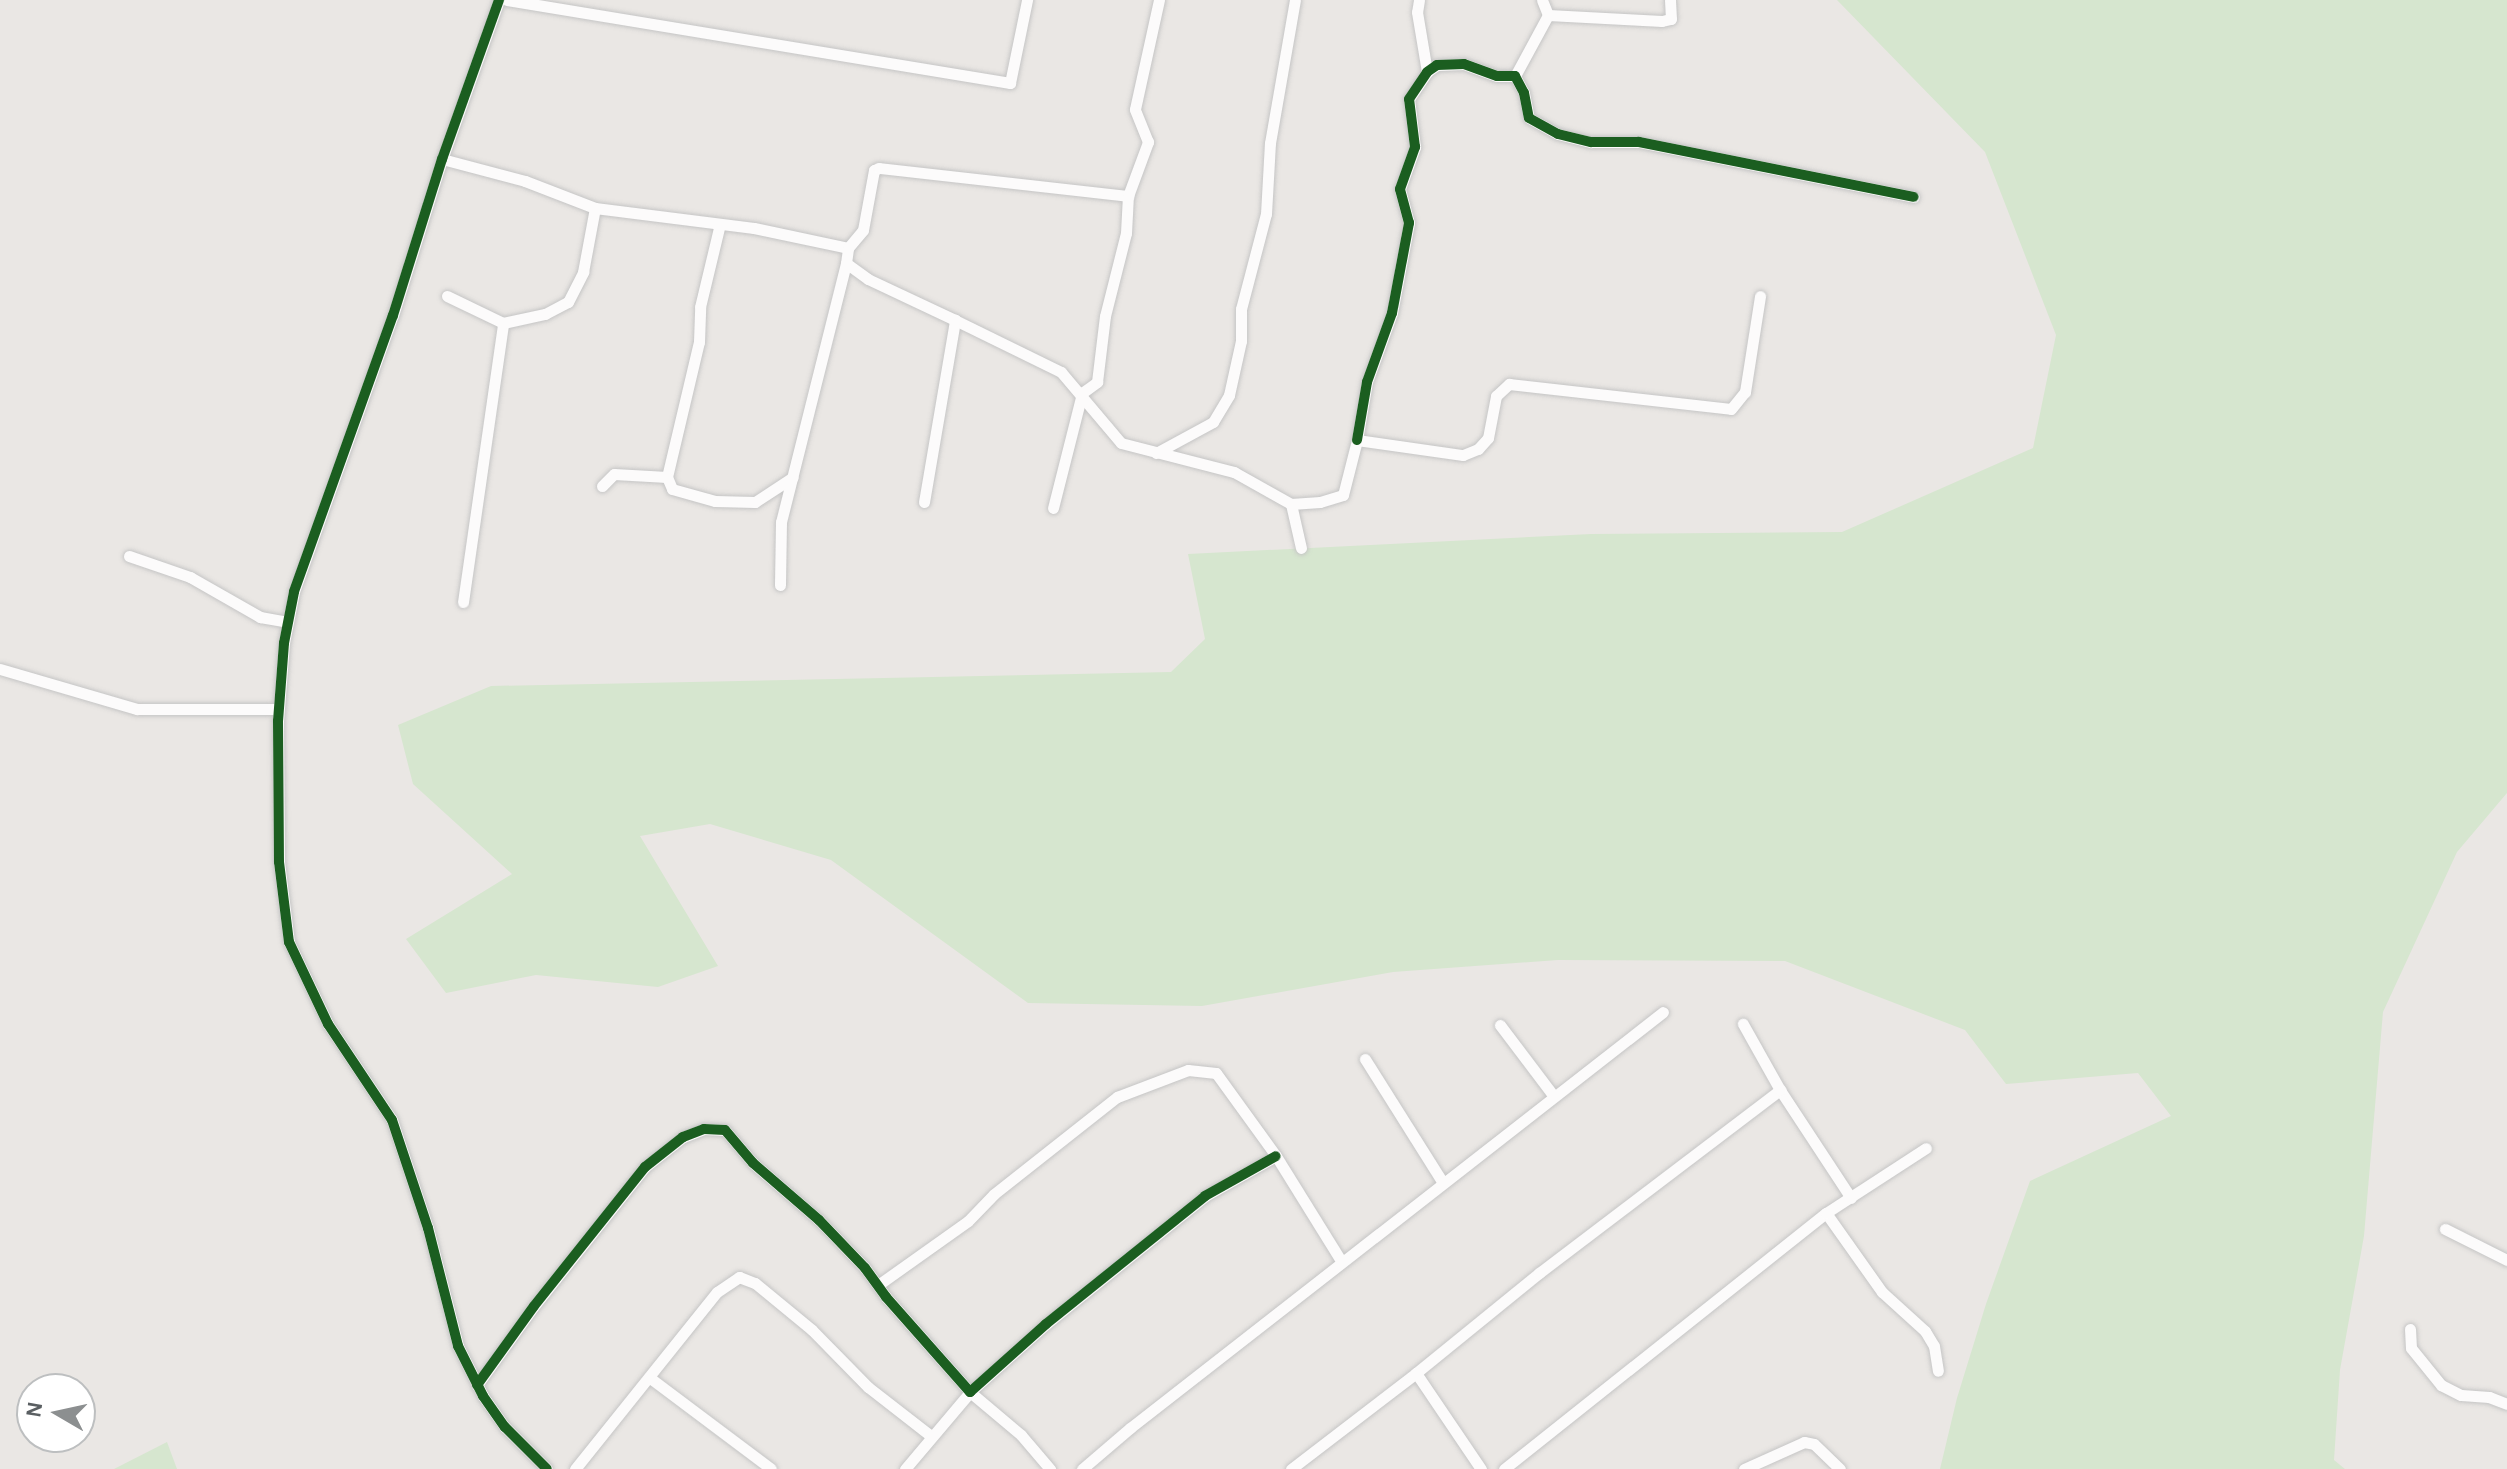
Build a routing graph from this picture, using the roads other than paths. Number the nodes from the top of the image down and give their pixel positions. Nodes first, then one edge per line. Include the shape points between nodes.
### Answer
1 (499, 0) edge
2 (507, 0) edge
3 (1027, 0) edge
4 (1159, 0) edge
5 (1295, 0) edge
6 (1419, 0) edge
7 (1542, 0) edge
8 (1670, 0) edge
9 (1548, 15) junction
10 (1427, 72) junction
11 (1515, 76) junction
12 (442, 159) junction
13 (1128, 196) junction
14 (1914, 197) dead end
15 (595, 208) junction
16 (720, 224) junction
17 (848, 248) junction
18 (846, 263) junction
19 (447, 296) dead end
20 (1760, 296) dead end
21 (955, 320) junction
22 (503, 323) junction
23 (1082, 393) junction
24 (1357, 440) junction
25 (1156, 453) junction
26 (667, 477) junction
27 (793, 477) junction
28 (602, 486) dead end
29 (924, 502) dead end
30 (1291, 504) junction
31 (1053, 508) dead end
32 (1301, 548) dead end
33 (129, 556) dead end
34 (780, 585) dead end
35 (463, 602) dead end
36 (288, 622) junction
37 (0, 669) edge
38 (278, 709) junction
39 (1663, 1012) dead end
40 (1743, 1024) dead end
41 (1500, 1025) dead end
42 (1365, 1059) dead end
43 (1780, 1090) junction
44 (1553, 1095) junction
45 (1926, 1148) dead end
46 (1276, 1156) junction
47 (1443, 1183) junction
48 (1851, 1198) junction
49 (1826, 1213) junction
50 (2445, 1229) dead end
51 (2507, 1260) edge
52 (1341, 1261) junction
53 (878, 1285) junction
54 (2410, 1329) dead end
55 (1938, 1371) dead end
56 (1416, 1373) junction
57 (650, 1378) junction
58 (477, 1385) junction
59 (970, 1392) junction
60 (2507, 1404) edge
61 (931, 1436) junction
62 (547, 1469) edge
63 (575, 1469) edge
64 (771, 1469) edge
65 (905, 1469) edge
66 (1050, 1469) edge
67 (1082, 1469) edge
68 (1291, 1469) edge
69 (1481, 1469) edge
70 (1504, 1469) edge
71 (1744, 1469) edge
72 (1840, 1469) edge

1 - 12 street
2 - 3 street via 1010,83
4 - 13 street via 1135,109 1148,142
5 - 25 street via 1270,143 1266,214 1241,309 1241,341 1229,395 1213,422
6 - 10 street
7 - 9 street
8 - 9 street via 1671,19 1662,21
9 - 11 street
10 - 11 street via 1450,62
10 - 24 street via 1409,99 1415,147 1400,189 1409,223 1392,313 1367,382
11 - 14 street via 1529,118 1558,134 1591,142 1639,142
12 - 15 street via 502,174
12 - 36 street
13 - 17 street via 879,168 873,174 863,230
13 - 23 street via 1126,233 1105,316 1097,382
15 - 16 street
15 - 22 street via 583,272 568,302 545,314
16 - 17 street
16 - 26 street
17 - 18 street
18 - 21 street
18 - 27 street
19 - 22 street
20 - 24 street via 1745,392 1731,409 1516,383 1496,396 1484,444 1463,455
21 - 23 street via 1061,372
21 - 29 street
22 - 35 street
23 - 25 street via 1093,414 1121,443
23 - 31 street
24 - 30 street via 1343,495
25 - 30 street via 1234,472
26 - 27 street via 672,489 715,501 755,502
26 - 28 street via 614,474
27 - 34 street via 781,522
30 - 32 street
33 - 36 street via 183,573 260,617
36 - 38 street
37 - 38 street via 137,709
38 - 58 street via 279,862 289,942 328,1024 392,1120 428,1228 458,1346
39 - 44 street
40 - 43 street
41 - 44 street
42 - 47 street
43 - 48 street
43 - 56 street
44 - 47 street
45 - 48 street
46 - 52 street
46 - 53 street via 1216,1073 1188,1070 1117,1097 994,1194 968,1221
46 - 59 street via 1205,1196
47 - 52 street
48 - 49 street
49 - 55 street via 1882,1292 1925,1331
49 - 70 street
50 - 51 street
52 - 67 street
53 - 58 street via 725,1130 704,1129 683,1137 645,1167
53 - 59 street
54 - 60 street via 2411,1348 2441,1385 2461,1395
56 - 68 street
56 - 69 street
57 - 61 street via 717,1292 734,1279 747,1278
57 - 63 street
57 - 64 street
58 - 62 street via 505,1427
59 - 61 street
59 - 66 street via 1021,1435
61 - 65 street
71 - 72 street via 1804,1442 1814,1444

